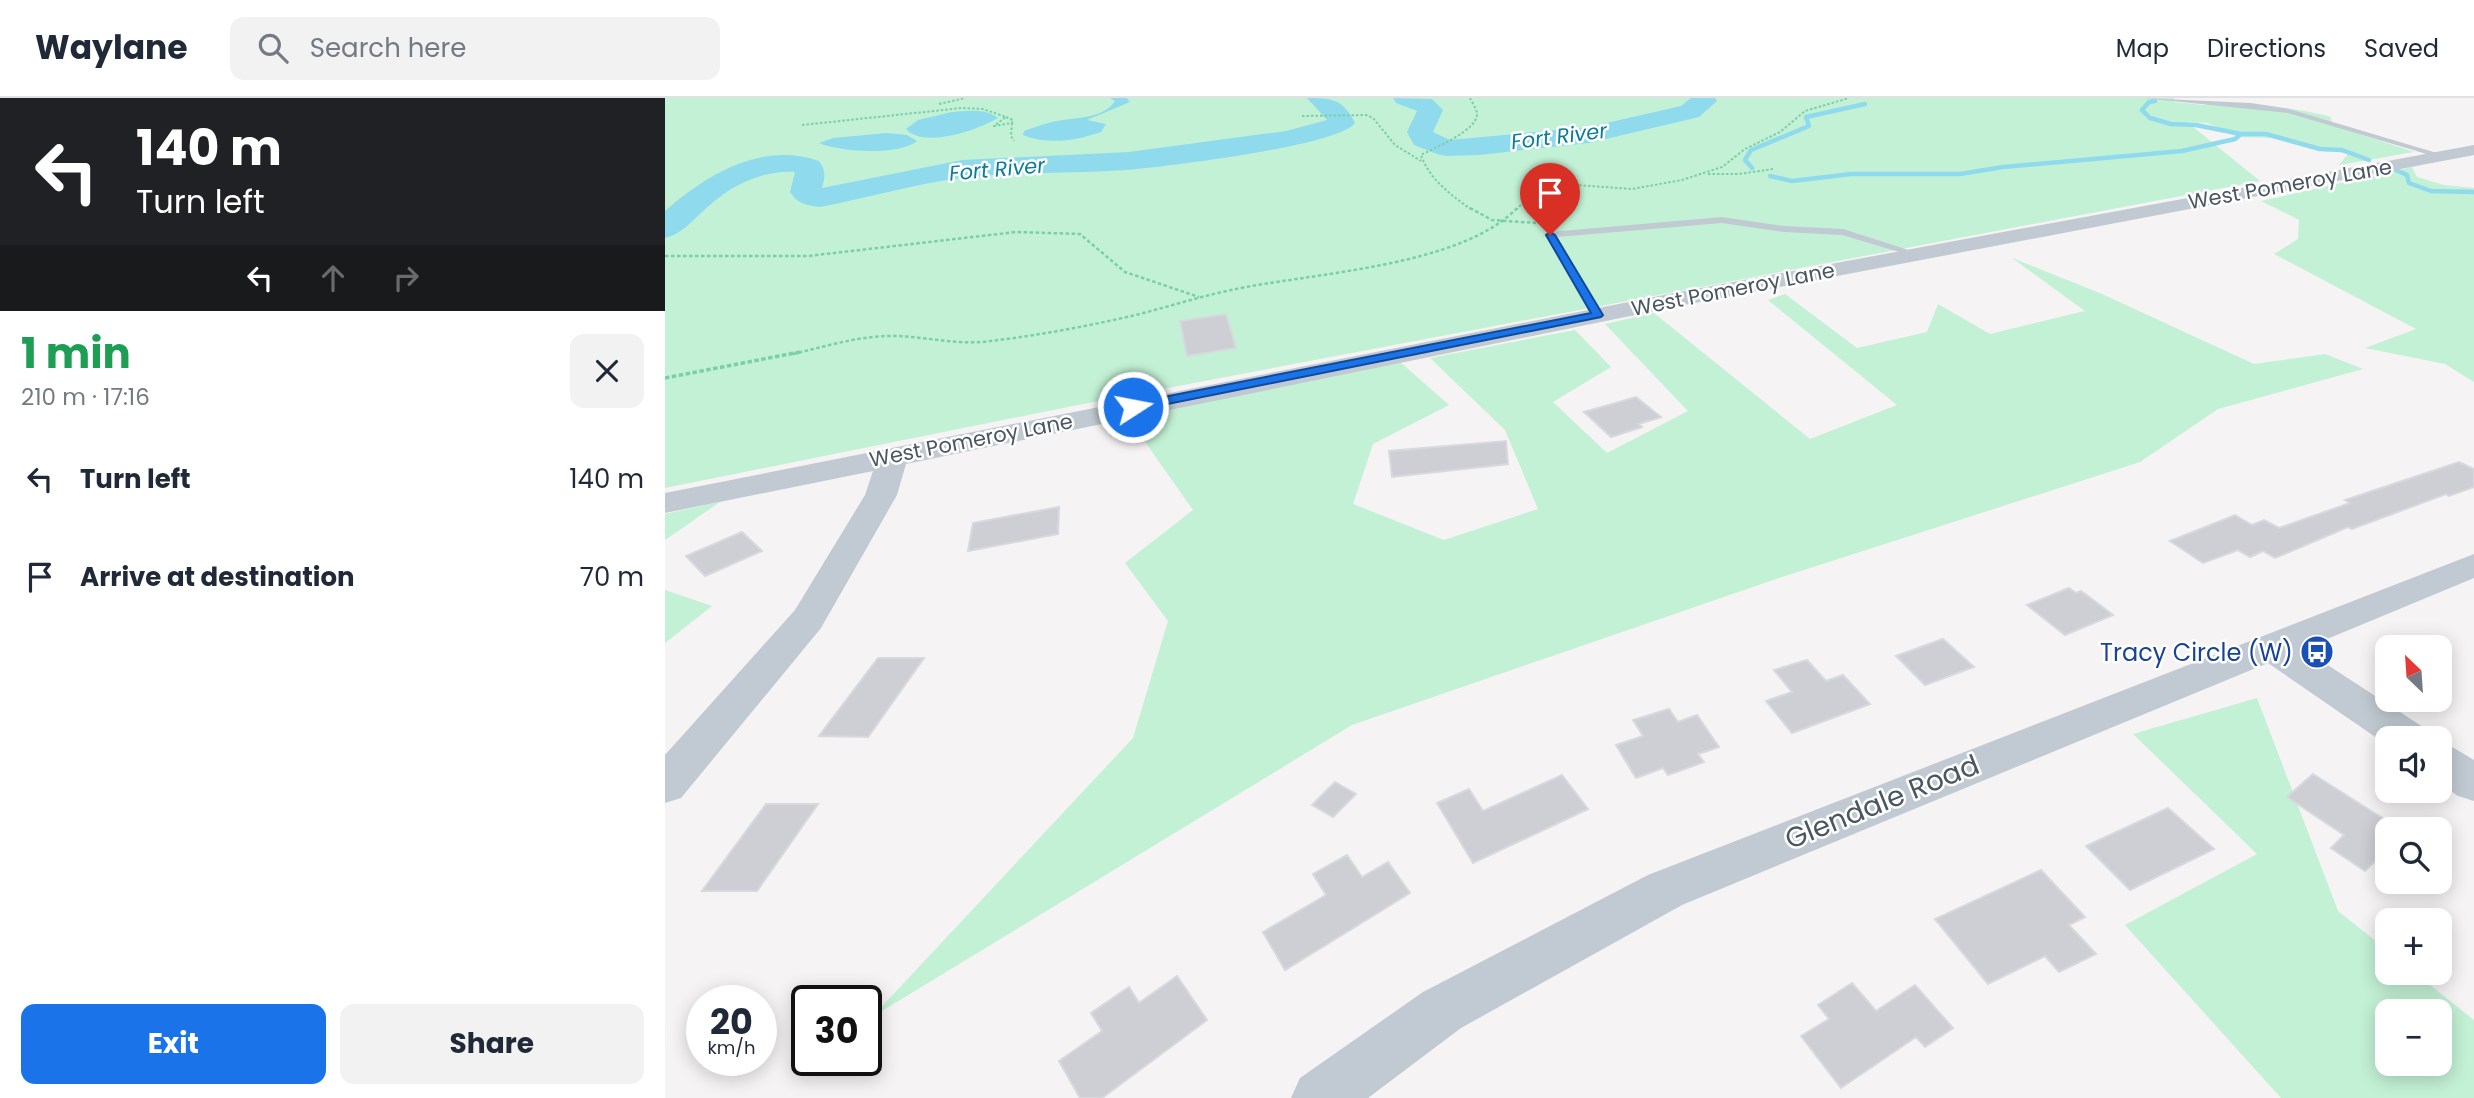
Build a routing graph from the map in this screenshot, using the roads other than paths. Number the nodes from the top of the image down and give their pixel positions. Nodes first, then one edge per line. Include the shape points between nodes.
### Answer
1 (2147, 98) edge
2 (2474, 150) edge
3 (2443, 156) junction
4 (1916, 254) junction
5 (1597, 315) junction
6 (893, 455) junction
7 (665, 503) edge
8 (2474, 565) edge
9 (2271, 646) junction
10 (2390, 726) edge
11 (2452, 769) edge
12 (2474, 783) edge
13 (665, 785) edge
14 (1320, 1098) edge

1 - 3 lane via 2289,111
2 - 3 street, West Pomeroy Lane
3 - 4 street, West Pomeroy Lane
4 - 5 street, West Pomeroy Lane
4 - 5 lane via 1843,232 1722,220 1550,235
5 - 6 street, West Pomeroy Lane
6 - 7 street, West Pomeroy Lane
6 - 13 street via 881,495 807,619
8 - 9 street, Glendale Road
9 - 10 street
9 - 14 street, Glendale Road via 1665,890 1442,1010
11 - 12 street

